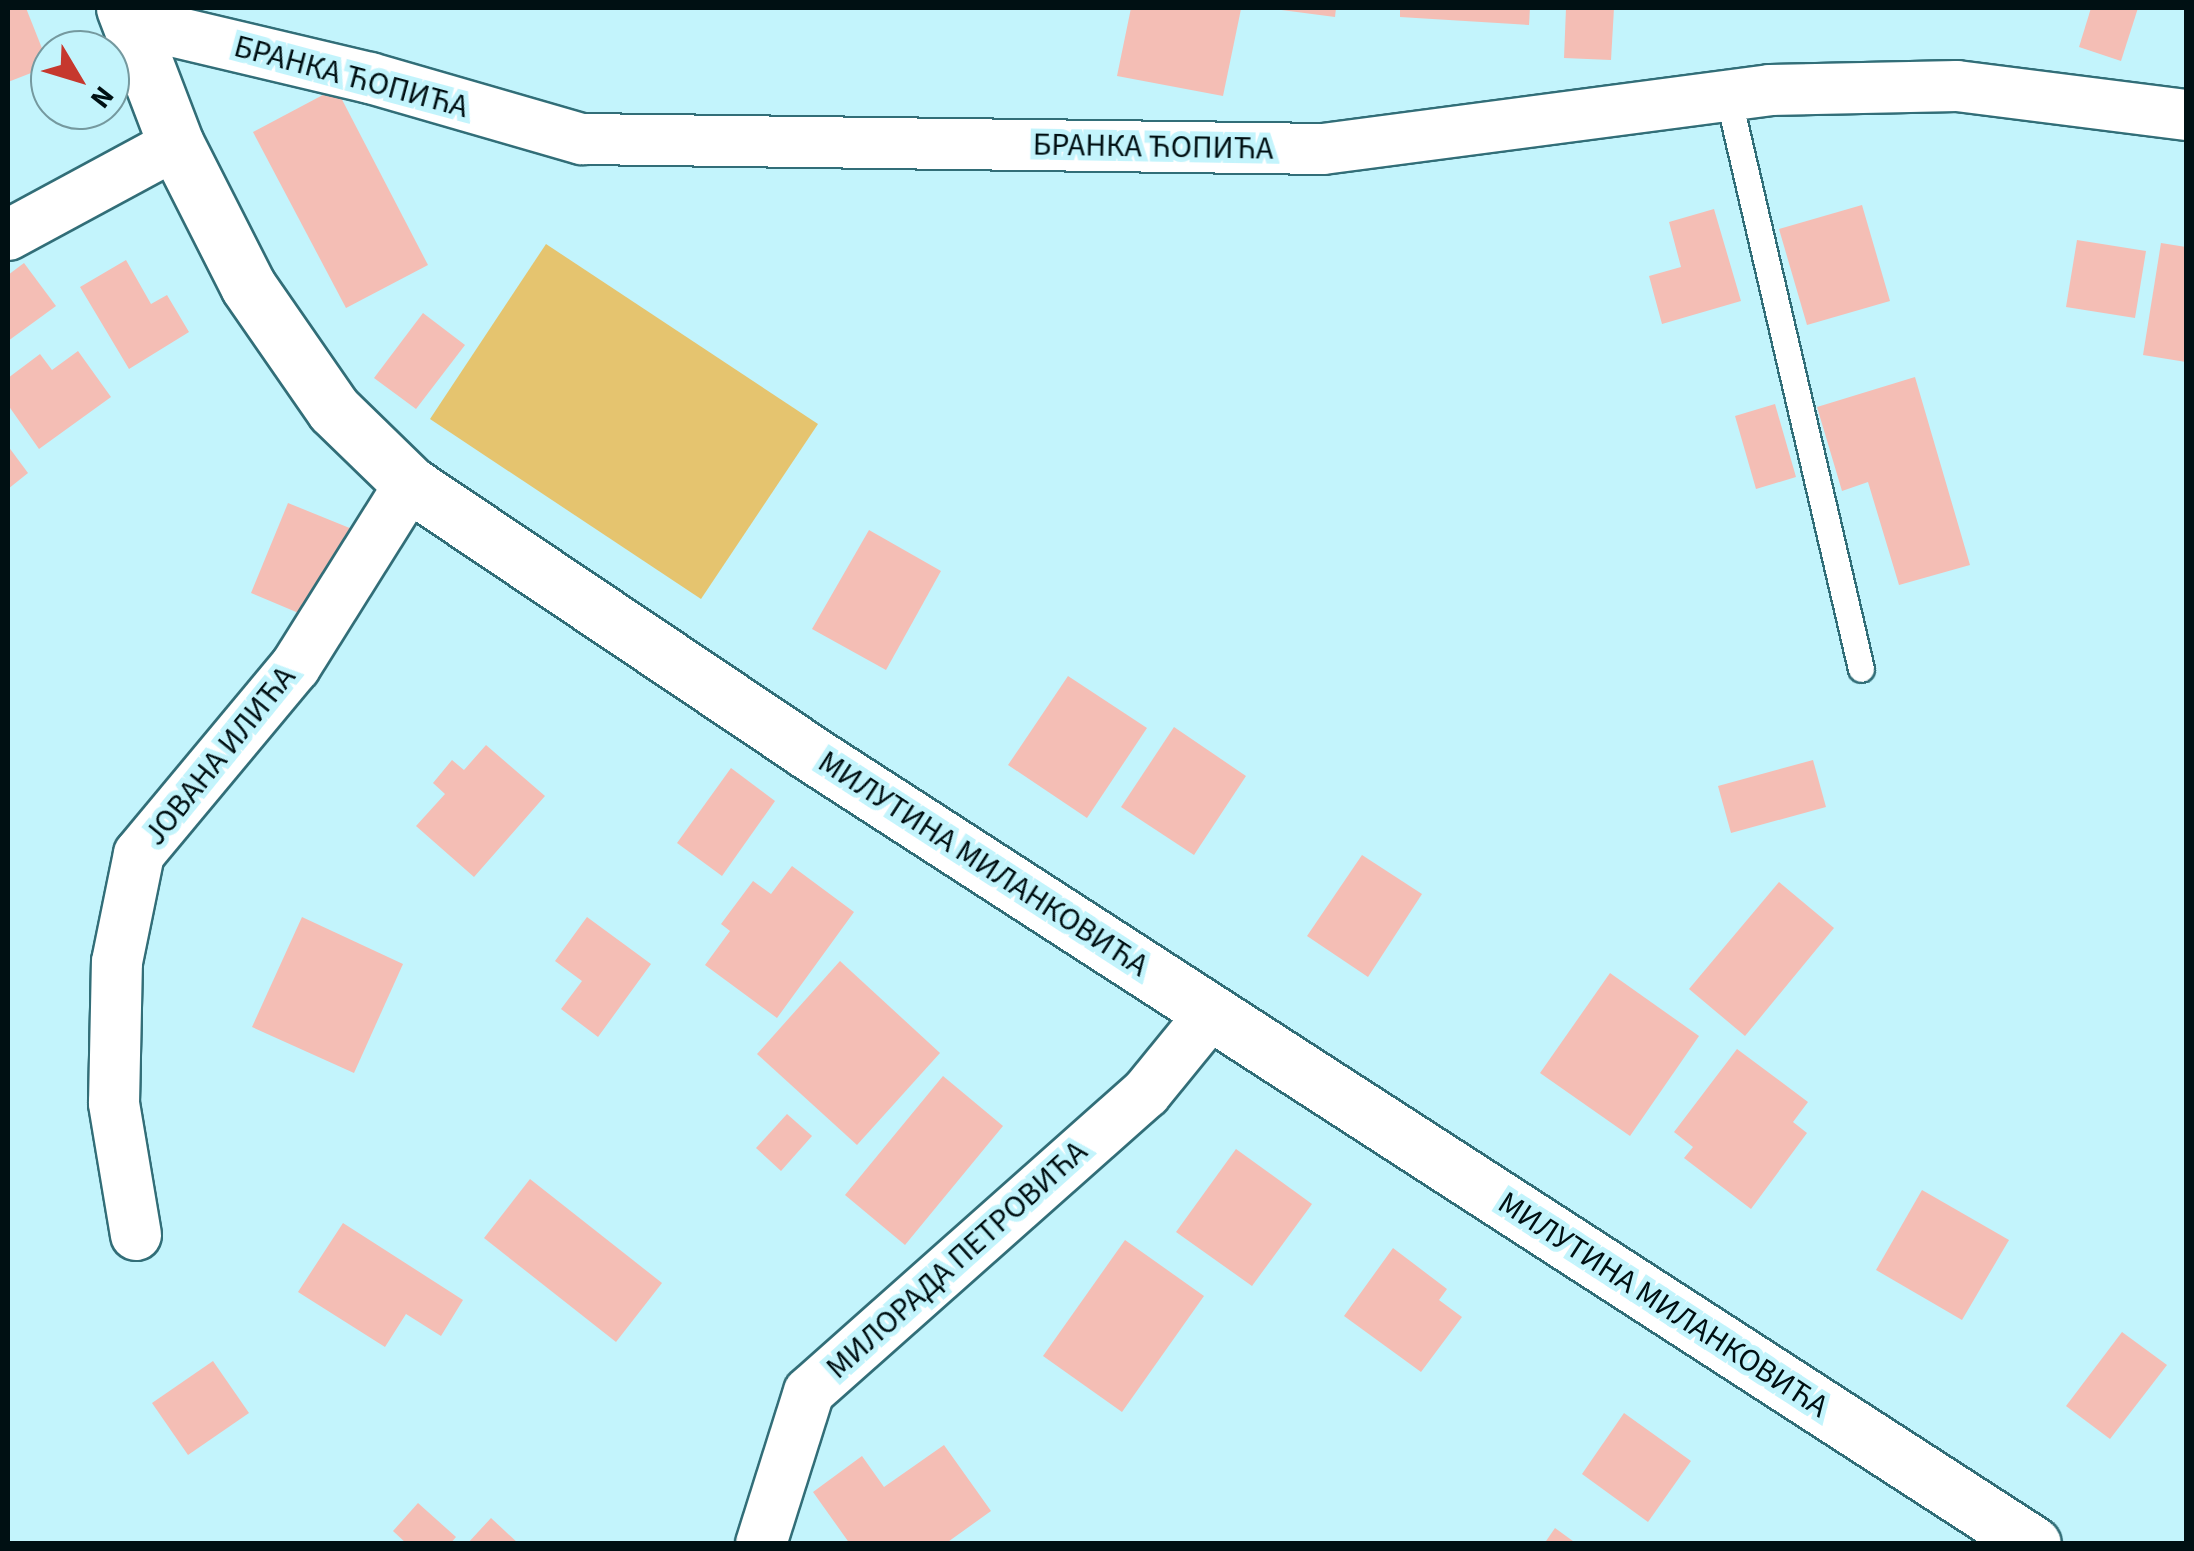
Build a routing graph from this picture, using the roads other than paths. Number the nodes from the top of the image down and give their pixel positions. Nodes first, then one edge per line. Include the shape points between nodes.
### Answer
1 (126, 14) edge
2 (1728, 96) junction
3 (2186, 114) edge
4 (176, 144) junction
5 (8, 235) edge
6 (410, 484) junction
7 (1861, 670) dead end
8 (1212, 1012) junction
9 (136, 1235) dead end
10 (761, 1544) edge
11 (2033, 1544) edge

1 - 2 street, БРАНКА ЋОПИЋА via 582,139 1323,149
1 - 4 street, МИЛУТИНА МИЛАНКОВИЋА
2 - 3 street, БРАНКА ЋОПИЋА via 1956,86
2 - 7 lane
4 - 5 street
4 - 6 street, МИЛУТИНА МИЛАНКОВИЋА via 274,328 345,421
6 - 8 street, МИЛУТИНА МИЛАНКОВИЋА
6 - 9 street, ЈОВАНА ИЛИЋА via 294,668 139,854 117,962 114,1103
8 - 10 street, МИЛОРАДА ПЕТРОВИЋА via 1146,1092 809,1392
8 - 11 street, МИЛУТИНА МИЛАНКОВИЋА

